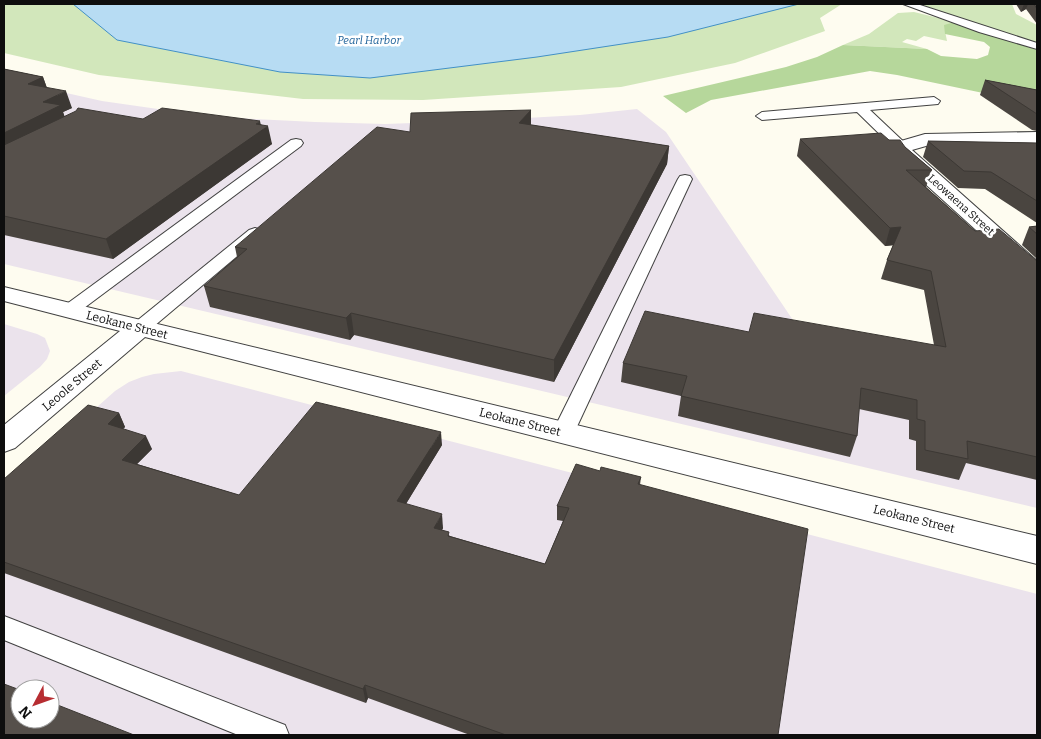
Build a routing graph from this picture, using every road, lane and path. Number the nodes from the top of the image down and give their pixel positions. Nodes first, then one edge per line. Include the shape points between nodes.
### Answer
1 (908, 4) edge
2 (1037, 46) edge
3 (934, 101) dead end
4 (859, 108) junction
5 (762, 116) dead end
6 (1037, 138) edge
7 (296, 143) dead end
8 (901, 147) junction
9 (685, 179) dead end
10 (268, 222) edge
11 (1037, 273) edge
12 (4, 294) edge
13 (70, 310) junction
14 (140, 328) junction
15 (563, 433) junction
16 (4, 441) edge
17 (1037, 550) edge
18 (4, 628) edge
19 (274, 735) edge

1 - 2 lane
3 - 4 lane
4 - 5 lane
4 - 8 lane
6 - 8 street via 925,140
7 - 13 lane
8 - 11 street, Leowaena Street via 908,158
9 - 15 lane
10 - 14 lane
12 - 13 street, Leokane Street
13 - 14 street, Leokane Street
14 - 15 street, Leokane Street
14 - 16 street, Leoole Street
15 - 17 street, Leokane Street
18 - 19 lane

